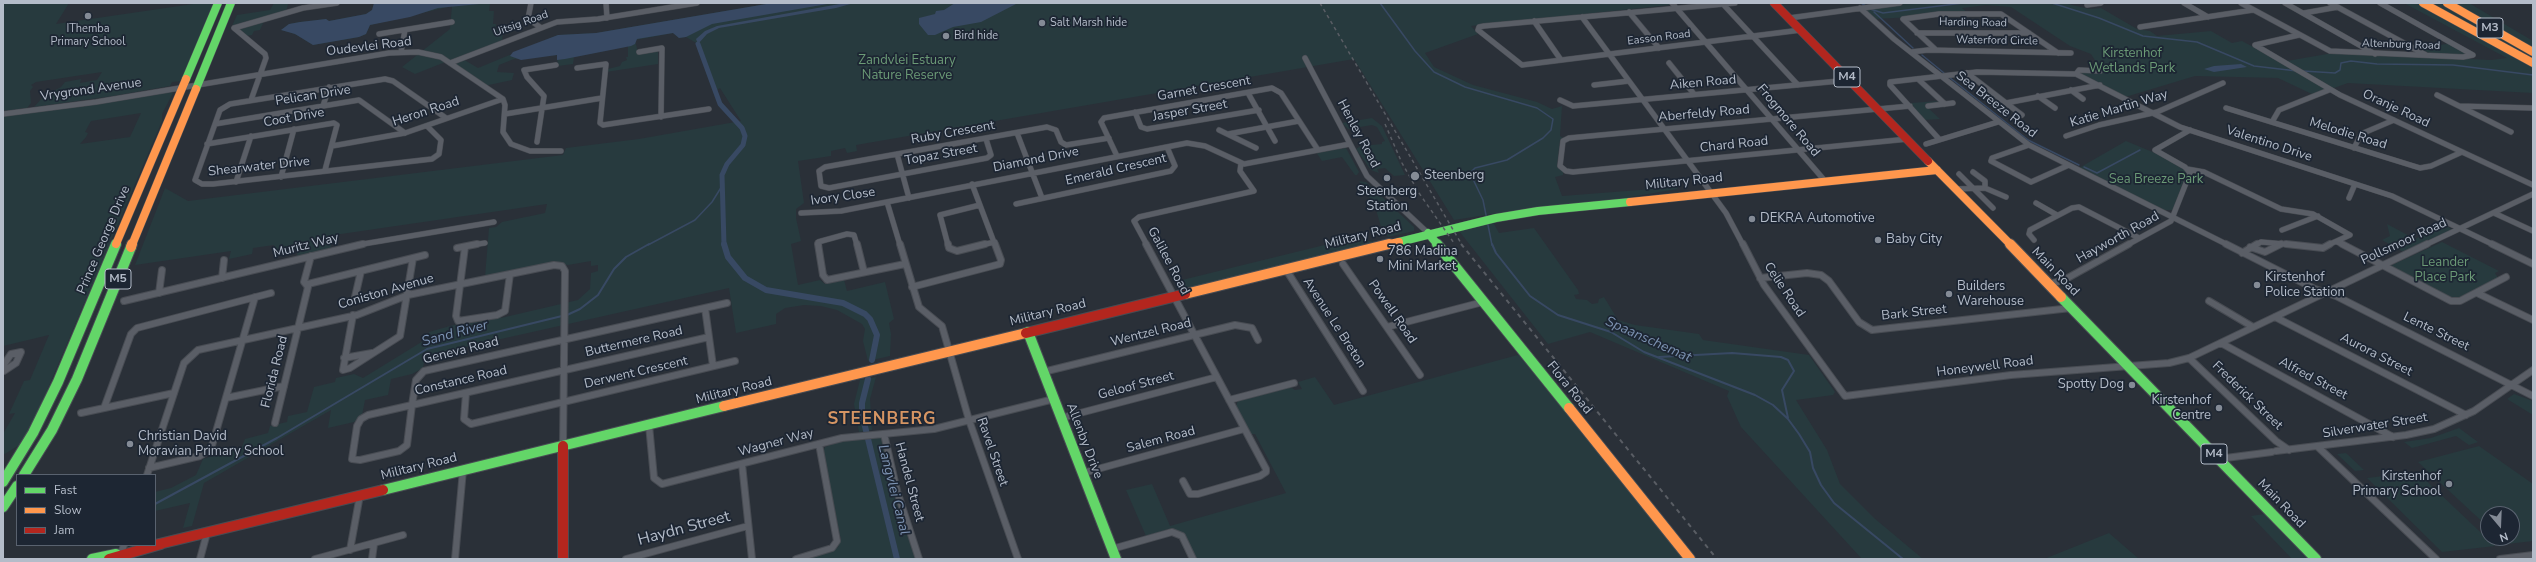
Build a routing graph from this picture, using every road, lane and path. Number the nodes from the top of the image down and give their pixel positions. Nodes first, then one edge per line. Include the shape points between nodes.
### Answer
1 (219, 3) edge
2 (231, 3) edge
3 (531, 3) edge
4 (606, 3) edge
5 (698, 3) edge
6 (1672, 3) edge
7 (1735, 3) edge
8 (1774, 3) edge
9 (1900, 3) edge
10 (2102, 3) edge
11 (2184, 3) edge
12 (2241, 3) edge
13 (2285, 3) edge
14 (2330, 3) edge
15 (2380, 3) edge
16 (2424, 3) edge
17 (2447, 3) edge
18 (2456, 3) edge
19 (681, 4) edge
20 (1723, 4) edge
21 (339, 5) edge
22 (2087, 5) dead end
23 (2338, 7) junction
24 (1677, 8) junction
25 (1862, 8) junction
26 (2253, 10) junction
27 (1629, 12) junction
28 (2304, 13) junction
29 (1582, 17) junction
30 (2208, 17) junction
31 (607, 18) junction
32 (1789, 18) junction
33 (1534, 21) junction
34 (452, 22) dead end
35 (540, 27) junction
36 (2140, 27) dead end
37 (405, 30) junction
38 (1801, 30) junction
39 (2029, 32) junction
40 (1917, 33) junction
41 (379, 34) dead end
42 (2299, 35) junction
43 (1754, 36) junction
44 (1707, 42) junction
45 (1659, 48) junction
46 (2533, 49) edge
47 (1936, 50) junction
48 (401, 52) junction
49 (639, 52) dead end
50 (1911, 52) junction
51 (2533, 52) edge
52 (2058, 53) junction
53 (1610, 54) junction
54 (2071, 54) dead end
55 (2375, 54) junction
56 (2426, 56) junction
57 (1304, 58) dead end
58 (1561, 60) junction
59 (450, 63) junction
60 (1669, 63) dead end
61 (2533, 63) edge
62 (556, 65) dead end
63 (577, 68) dead end
64 (2100, 71) dead end
65 (1967, 72) junction
66 (2007, 72) junction
67 (261, 74) junction
68 (2076, 74) junction
69 (1941, 76) junction
70 (2012, 78) dead end
71 (1918, 79) junction
72 (1850, 80) junction
73 (1629, 81) junction
74 (2223, 83) dead end
75 (1594, 84) dead end
76 (198, 85) junction
77 (1798, 85) junction
78 (2100, 85) junction
79 (329, 87) junction
80 (182, 88) junction
81 (1747, 90) junction
82 (2071, 90) junction
83 (2329, 90) junction
84 (1248, 93) junction
85 (1694, 94) junction
86 (2437, 95) dead end
87 (2038, 96) junction
88 (602, 98) junction
89 (503, 99) junction
90 (1643, 99) junction
91 (2083, 99) dead end
92 (251, 100) junction
93 (1560, 100) dead end
94 (1953, 103) dead end
95 (2006, 103) junction
96 (1945, 104) junction
97 (324, 106) junction
98 (1910, 106) junction
99 (1928, 106) dead end
100 (2456, 106) junction
101 (542, 108) junction
102 (2055, 108) dead end
103 (2226, 108) dead end
104 (2533, 108) edge
105 (709, 109) dead end
106 (1878, 109) junction
107 (1258, 110) junction
108 (1135, 112) junction
109 (3, 114) edge
110 (504, 114) junction
111 (2150, 114) junction
112 (2022, 115) dead end
113 (660, 117) junction
114 (446, 118) junction
115 (1772, 119) junction
116 (2394, 120) junction
117 (1299, 121) junction
118 (1998, 122) junction
119 (2272, 122) junction
120 (215, 124) junction
121 (427, 126) junction
122 (1267, 127) junction
123 (294, 129) junction
124 (1664, 129) junction
125 (1219, 130) dead end
126 (2190, 130) junction
127 (2511, 132) dead end
128 (405, 133) junction
129 (1017, 133) junction
130 (1228, 134) junction
131 (251, 136) junction
132 (2066, 136) dead end
133 (986, 138) junction
134 (1109, 138) junction
135 (1908, 139) junction
136 (1939, 140) junction
137 (1275, 141) dead end
138 (538, 142) dead end
139 (207, 144) junction
140 (1350, 144) junction
141 (1926, 144) dead end
142 (2029, 145) junction
143 (332, 146) junction
144 (1166, 147) junction
145 (1256, 148) dead end
146 (2354, 148) junction
147 (1318, 150) junction
148 (1798, 150) junction
149 (561, 151) dead end
150 (2462, 152) junction
151 (897, 154) junction
152 (1117, 156) junction
153 (1687, 161) junction
154 (1241, 163) junction
155 (2069, 165) junction
156 (2188, 168) junction
157 (325, 170) junction
158 (1563, 170) joint
159 (1937, 170) junction
160 (1031, 172) junction
161 (1973, 172) dead end
162 (901, 174) junction
163 (1959, 174) dead end
164 (281, 177) junction
165 (1825, 181) junction
166 (236, 182) junction
167 (972, 184) junction
168 (2355, 184) junction
169 (2533, 186) edge
170 (1985, 188) junction
171 (1973, 189) junction
172 (1957, 190) junction
173 (1710, 192) junction
174 (2533, 194) edge
175 (2006, 197) dead end
176 (908, 198) junction
177 (1042, 198) junction
178 (2349, 198) dead end
179 (887, 202) junction
180 (2036, 203) dead end
181 (1016, 204) dead end
182 (980, 205) junction
183 (1992, 208) dead end
184 (801, 213) dead end
185 (2494, 213) junction
186 (2057, 215) junction
187 (2318, 216) junction
188 (2173, 218) junction
189 (494, 222) dead end
190 (2282, 230) dead end
191 (2459, 230) junction
192 (2533, 231) edge
193 (1428, 234) junction
194 (2139, 238) junction
195 (2034, 240) dead end
196 (995, 242) junction
197 (2337, 242) junction
198 (485, 243) dead end
199 (2282, 244) junction
200 (465, 247) junction
201 (2250, 247) junction
202 (457, 248) dead end
203 (2242, 253) junction
204 (425, 255) dead end
205 (310, 256) junction
206 (413, 258) junction
207 (224, 260) dead end
208 (905, 264) junction
209 (1343, 264) dead end
210 (2533, 264) edge
211 (2382, 266) junction
212 (1285, 268) junction
213 (162, 270) dead end
214 (361, 271) junction
215 (864, 272) junction
216 (510, 274) junction
217 (222, 278) junction
218 (1760, 278) junction
219 (2506, 278) dead end
220 (308, 284) junction
221 (460, 284) junction
222 (2050, 284) junction
223 (912, 287) junction
224 (271, 292) dead end
225 (2327, 292) junction
226 (159, 293) junction
227 (2477, 293) junction
228 (408, 296) junction
229 (1173, 296) junction
230 (255, 297) junction
231 (355, 297) dead end
232 (124, 301) dead end
233 (2209, 301) dead end
234 (1484, 302) junction
235 (727, 303) dead end
236 (706, 308) junction
237 (2071, 308) junction
238 (353, 316) junction
239 (2275, 317) junction
240 (2533, 320) edge
241 (298, 327) junction
242 (1387, 327) junction
243 (2253, 327) junction
244 (1028, 332) junction
245 (1194, 334) junction
246 (709, 337) junction
247 (244, 338) junction
248 (564, 339) junction
249 (1258, 340) dead end
250 (2221, 343) junction
251 (949, 351) junction
252 (376, 352) junction
253 (344, 358) junction
254 (2189, 358) junction
255 (735, 361) dead end
256 (713, 366) junction
257 (2129, 367) junction
258 (564, 370) junction
259 (2533, 370) edge
260 (1043, 372) junction
261 (1420, 375) dead end
262 (1216, 377) junction
263 (1294, 383) dead end
264 (2513, 384) junction
265 (284, 386) junction
266 (1363, 391) dead end
267 (174, 393) junction
268 (466, 393) junction
269 (1845, 396) joint
270 (2533, 396) edge
271 (226, 398) junction
272 (1054, 399) junction
273 (1229, 400) junction
274 (564, 402) junction
275 (412, 405) junction
276 (104, 408) junction
277 (81, 413) dead end
278 (2466, 415) junction
279 (363, 417) joint
280 (1061, 418) junction
281 (969, 420) junction
282 (275, 423) dead end
283 (649, 425) junction
284 (1244, 429) junction
285 (884, 434) junction
286 (2392, 437) junction
287 (819, 444) junction
288 (563, 446) junction
289 (2318, 447) junction
290 (2289, 450) junction
291 (2218, 459) junction
292 (742, 464) junction
293 (149, 468) junction
294 (463, 470) junction
295 (1083, 473) junction
296 (25, 474) edge
297 (147, 474) edge
298 (1183, 481) dead end
299 (3, 482) edge
300 (16, 488) edge
301 (360, 495) junction
302 (3, 507) edge
303 (748, 526) junction
304 (207, 533) junction
305 (403, 535) dead end
306 (176, 540) junction
307 (156, 544) edge
308 (374, 544) junction
309 (156, 545) edge
310 (147, 546) edge
311 (149, 546) edge
312 (1112, 548) junction
313 (350, 550) junction
314 (122, 551) edge
315 (655, 555) edge
316 (2533, 555) edge
317 (327, 558) edge
318 (92, 559) edge
319 (109, 559) edge
320 (200, 559) edge
321 (315, 559) edge
322 (372, 559) edge
323 (455, 559) edge
324 (563, 559) edge
325 (626, 559) edge
326 (752, 559) edge
327 (796, 559) edge
328 (919, 559) edge
329 (1018, 559) edge
330 (1116, 559) edge
331 (1193, 559) edge
332 (1690, 559) edge
333 (2316, 559) edge
334 (2436, 559) edge
335 (2500, 559) edge

1 - 80 main road, Prince George Drive / M5
2 - 76 main road, Prince George Drive / M5
3 - 35 street via 528,19
4 - 31 street
5 - 19 street, Uitsig Road
6 - 24 street, Frogmore Road
7 - 20 street
8 - 32 main road, Main Road / M4
9 - 25 street
10 - 22 street
11 - 30 street
12 - 26 street
13 - 28 street
14 - 23 street
15 - 56 street, Altenburg Road via 2469,50 2472,56
16 - 61 main road
17 - 51 main road, M3
18 - 46 main road
19 - 31 street, Uitsig Road
20 - 24 street
20 - 43 street
21 - 67 street via 303,8 234,28 265,54
23 - 28 street
23 - 56 street
24 - 27 street
24 - 44 street, Frogmore Road
25 - 32 street
25 - 50 street, Sea Breeze Road
26 - 30 street
26 - 42 street
27 - 29 street
27 - 45 street
28 - 55 street
29 - 33 street
29 - 53 street, Celie Road
30 - 36 street
31 - 35 street, Uitsig Road via 563,21
32 - 38 main road, Main Road / M4
33 - 58 street
33 - 58 street, Easson Road via 1478,28 1520,65
34 - 37 street
35 - 59 street, Uitsig Road
37 - 41 street
37 - 48 street
38 - 43 street, Easson Road
38 - 72 main road, Main Road / M4
39 - 40 street, Harding Road
39 - 40 street, Waterford Circle via 2001,14 1939,14 1903,19
39 - 52 street, Waterford Circle
40 - 47 street, Waterford Circle
42 - 55 street, Altenburg Road via 2330,51
42 - 83 street, Oranje Road via 2255,45
43 - 44 street, Easson Road
43 - 77 street
44 - 45 street, Easson Road
44 - 81 street, Frogmore Road
45 - 53 street, Easson Road
47 - 50 street, Waterford Circle
47 - 52 street, Waterford Circle
48 - 59 street, Oudevlei Road via 431,54
48 - 67 street, Oudevlei Road
49 - 113 street via 662,48
50 - 69 street, Sea Breeze Road
52 - 54 street, Waterford Circle
53 - 58 street, Easson Road
53 - 73 street, Celie Road
55 - 56 street, Altenburg Road
57 - 140 street, Henley Road
59 - 89 street, Oudevlei Road
60 - 85 street
62 - 101 street via 524,70 543,96
63 - 88 street via 606,64
64 - 68 street, Valentino Drive via 2079,70
65 - 66 street, Valentino Drive
65 - 69 street, Valentino Drive
65 - 95 street
66 - 68 street, Valentino Drive
66 - 70 street
67 - 76 street, Oudevlei Road
67 - 92 street
68 - 78 street, Valentino Drive
69 - 71 street, Valentino Drive
69 - 118 street, Sea Breeze Road
71 - 96 street
71 - 98 street, Valentino Drive via 1892,81 1889,84
72 - 77 street, Aiken Road
72 - 106 main road, Main Road / M4
73 - 75 street
73 - 90 street, Celie Road
74 - 111 street, Katie Martin Way
76 - 80 street, Vrygrond Avenue
76 - 296 main road, Prince George Drive / M5 via 77,379 52,430
77 - 81 street, Aiken Road
78 - 82 street
78 - 111 street, Valentino Drive
79 - 92 street, Shearwater Drive
79 - 97 street
79 - 114 street, Shearwater Drive via 378,79 390,80
80 - 109 street, Vrygrond Avenue
80 - 299 main road, Prince George Drive / M5 via 58,382 33,433
81 - 85 street, Aiken Road
81 - 115 street, Frogmore Road
82 - 87 street
82 - 91 street
83 - 116 street, Oranje Road
83 - 119 street via 2279,110
84 - 107 street
84 - 108 street, Garnet Crescent
84 - 117 street, Garnet Crescent via 1278,89
85 - 90 street, Aiken Road
86 - 100 street
87 - 95 street
87 - 102 street
88 - 101 street
88 - 113 street via 600,122 603,125
89 - 110 street
89 - 114 street, Heron Road
90 - 93 street, Aiken Road via 1573,106
90 - 124 street, Celie Road
92 - 120 street, Shearwater Drive via 224,106
94 - 96 street
95 - 112 street
96 - 99 street
97 - 120 street, Pelican Drive
97 - 128 street, Pelican Drive via 361,100
98 - 106 street, Aberfeldy Road
98 - 136 street
100 - 104 street
100 - 127 street
101 - 110 street
101 - 138 street
103 - 119 street, Melodie Road
105 - 113 street
106 - 115 street, Aberfeldy Road
106 - 135 main road, Main Road / M4
107 - 108 street, Jasper Street via 1147,129 1141,126
107 - 122 street
108 - 134 street, Garnet Crescent via 1102,120
110 - 149 street via 504,134 511,144 530,151
111 - 126 street, Valentino Drive
111 - 132 street, Katie Martin Way via 2099,125
114 - 121 street, Heron Road
115 - 124 street, Aberfeldy Road
115 - 148 street, Frogmore Road
116 - 146 street via 2361,134
116 - 150 street, Oranje Road
117 - 122 street
117 - 147 street, Garnet Crescent
118 - 136 street
118 - 142 street, Sea Breeze Road
119 - 146 street, Melodie Road
120 - 139 street, Shearwater Drive
121 - 128 street, Heron Road
121 - 157 street, Shearwater Drive via 441,140 439,154 434,158
122 - 130 street
122 - 137 street
123 - 131 street, Coot Drive
123 - 143 street, Coot Drive via 335,123 337,125
123 - 164 street
124 - 153 street, Celie Road
124 - 158 street, Aberfeldy Road via 1565,139 1560,166
125 - 130 street
126 - 156 street via 2155,150
126 - 168 street, Valentino Drive
128 - 143 street, Heron Road
129 - 133 street, Ruby Crescent
129 - 134 street, Ruby Crescent via 1053,128 1063,144 1069,145
129 - 160 street
130 - 145 street
131 - 139 street, Coot Drive
131 - 166 street
133 - 151 street, Ruby Crescent
133 - 162 street, Topaz Street via 991,155 987,158
134 - 152 street, Garnet Crescent
135 - 148 street, Chard Road
135 - 159 main road, Main Road / M4
136 - 141 street
139 - 166 street, Shearwater Drive via 195,174 197,182
140 - 147 street
140 - 193 street, Henley Road via 1372,182
142 - 155 street, Sea Breeze Road
142 - 155 street via 1992,158 1990,161 2031,182
143 - 157 street, Coot Drive
144 - 152 street, Diamond Drive
144 - 154 street, Diamond Drive via 1198,144
144 - 177 street, Emerald Crescent via 1174,164 1172,170
146 - 150 street, Melodie Road via 2423,168
147 - 154 street
148 - 153 street, Chard Road
148 - 165 street, Frogmore Road
150 - 169 street, Oranje Road
151 - 162 street, Ruby Crescent
151 - 162 street via 824,167 819,171 821,186 830,188
152 - 160 street, Diamond Drive
153 - 158 street, Chard Road via 1573,172
153 - 173 street, Celie Road
154 - 229 street, Galilee Road via 1240,171 1254,191 1139,217 1134,221
155 - 188 street, Sea Breeze Road
156 - 187 street via 2204,172 2281,209
156 - 188 street via 2190,174
157 - 164 street, Shearwater Drive
159 - 165 main road, Military Road
159 - 172 main road, Main Road / M4
160 - 167 street, Diamond Drive
160 - 177 street
161 - 170 street via 1985,181
162 - 176 street, Ruby Crescent
163 - 171 street
164 - 166 street, Shearwater Drive
165 - 173 main road, Military Road
167 - 176 street, Diamond Drive
167 - 182 street
168 - 178 street
168 - 191 street, Valentino Drive via 2392,196
170 - 171 street
170 - 175 street
171 - 172 street
171 - 183 street
172 - 222 main road, Main Road / M4
173 - 193 main road, Military Road via 1538,210
173 - 218 street, Celie Road via 1726,213
174 - 185 street, Pollsmoor Road
176 - 179 street, Diamond Drive
177 - 181 street, Emerald Crescent
179 - 184 street, Ivory Close via 841,211
179 - 208 street
180 - 186 street
182 - 196 street
182 - 196 street via 940,215 949,248 957,251
185 - 191 street, Pollsmoor Road
185 - 192 street
186 - 194 street via 2073,208 2083,208
186 - 195 street via 2030,230 2029,234
187 - 190 street
187 - 197 street via 2349,233 2349,237
188 - 194 street, Hayworth Road
188 - 203 street, Sea Breeze Road
189 - 205 street, Muritz Way via 352,246
191 - 210 street, Valentino Drive
191 - 211 street, Pollsmoor Road
193 - 212 main road, Military Road
193 - 234 main road, Flora Road
194 - 222 street, Hayworth Road via 2064,280
196 - 223 street via 1001,260 998,266
197 - 199 street via 2323,248
197 - 211 street
198 - 200 street
199 - 201 street via 2261,242
199 - 201 street via 2265,252
200 - 202 street
200 - 221 street
201 - 203 street
203 - 225 street, Sea Breeze Road via 2315,289
204 - 206 street
205 - 217 street, Muritz Way
205 - 220 street, Florida Road via 304,282
206 - 214 street
206 - 228 street
207 - 217 street
208 - 215 street
208 - 223 street
209 - 242 street, Powell Road
211 - 225 street, Pollsmoor Road
211 - 227 street via 2451,301 2460,301
212 - 229 main road, Military Road
212 - 266 street, Avenue Le Breton
213 - 226 street
214 - 220 street
214 - 231 street
215 - 215 street via 826,279 818,242 847,234 854,235
216 - 221 street, Coniston Avenue
216 - 221 street via 505,311 463,322 456,318
216 - 248 street, Coniston Avenue via 552,265 563,267
217 - 226 street, Muritz Way
218 - 237 street, Bark Street via 1807,273 1820,275 1828,281 1862,325 1872,330
218 - 269 street, Celie Road
219 - 227 street
220 - 241 street, Florida Road
221 - 228 street, Coniston Avenue
222 - 237 main road, Main Road / M4
223 - 251 street via 919,307 937,319 942,326
224 - 230 street
225 - 239 street, Pollsmoor Road
225 - 264 street, Lente Street
226 - 232 street, Muritz Way
227 - 240 street
228 - 238 street, Coniston Avenue
228 - 252 street via 401,335
229 - 244 main road, Military Road
229 - 245 street, Galilee Road
230 - 247 street
230 - 276 street via 137,328 131,334
233 - 243 street
234 - 242 street
234 - 332 main road, Flora Road
235 - 236 street
236 - 246 street
236 - 248 street
237 - 257 main road, Main Road / M4
238 - 241 street, Coniston Avenue
238 - 253 street
239 - 243 street, Pollsmoor Road
239 - 278 street, Aurora Street
241 - 247 street, Coniston Avenue
241 - 265 street, Florida Road
242 - 261 street, Powell Road
243 - 250 street, Pollsmoor Road
244 - 251 main road, Military Road
244 - 260 main road, Allenby Drive
245 - 249 street, Wentzel Road via 1239,324 1252,328
245 - 260 street, Wentzel Road
245 - 262 street, Galilee Road
246 - 256 street
246 - 258 street, Buttermere Road
247 - 267 street, Coniston Avenue via 209,346 190,355 184,363
247 - 271 street
248 - 258 street, Coniston Avenue
248 - 275 street, Geneva Road via 424,372 416,378
250 - 254 street, Pollsmoor Road
250 - 286 street, Alfred Street
251 - 281 street, Ravel Street
251 - 283 main road, Military Road
252 - 253 street
252 - 253 street via 344,370
254 - 257 street, Pollsmoor Road
254 - 290 street, Frederick Street
255 - 256 street, Derwent Crescent
256 - 274 street, Derwent Crescent
257 - 269 street, Honeywell Road via 2012,375
257 - 291 main road, Main Road / M4
258 - 268 street, Constance Road
258 - 274 street, Coniston Avenue
259 - 264 street, Silverwater Street
260 - 272 main road, Allenby Drive
262 - 273 street, Galilee Road
262 - 280 street, Geloof Street
263 - 273 street
264 - 270 street, Lente Street
264 - 278 street, Silverwater Street
265 - 271 street
265 - 282 street, Florida Road
267 - 276 street
267 - 293 street, Coniston Avenue
268 - 274 street, Derwent Crescent via 464,419 471,424
268 - 275 street, Constance Road
271 - 293 street via 212,447 208,452
272 - 280 main road, Allenby Drive
272 - 281 street, Wagner Way
273 - 284 street, Galilee Road
274 - 288 street, Coniston Avenue
275 - 279 street, Constance Road
275 - 279 street, Geneva Road via 408,442 404,447 398,451 356,460 352,456 357,426
276 - 277 street
278 - 286 street, Silverwater Street via 2434,429
280 - 295 main road, Allenby Drive
281 - 285 street, Wagner Way via 934,429
281 - 329 street, Ravel Street
283 - 288 main road, Military Road
283 - 292 street, Wagner Way via 654,478 658,483 668,483
284 - 295 street, Salem Road
284 - 298 street, Galilee Road via 1266,469 1263,474 1193,494 1188,491
285 - 287 street, Wagner Way
285 - 328 street, Handel Street via 897,491
286 - 289 street, Silverwater Street
287 - 292 street, Wagner Way
287 - 327 street via 837,542 832,548
288 - 294 main road, Military Road
288 - 324 main road
289 - 290 street, Silverwater Street
289 - 334 street
290 - 291 street, Silverwater Street
291 - 333 main road, Main Road / M4
292 - 303 street
293 - 297 street, Coniston Avenue
294 - 301 main road, Military Road
294 - 323 street
295 - 312 main road, Allenby Drive
300 - 302 main road
301 - 304 main road, Military Road
301 - 313 street
303 - 315 street, Haydn Street
303 - 326 street
304 - 306 main road, Military Road
304 - 320 street
305 - 308 street
306 - 307 main road, Military Road
306 - 309 main road, Military Road
308 - 313 street
308 - 322 street
310 - 314 main road, Military Road
311 - 314 main road, Military Road
312 - 330 main road, Allenby Drive
312 - 331 street via 1172,532 1182,536
313 - 317 street
314 - 318 main road, Military Road
314 - 319 main road, Military Road
315 - 325 street, Haydn Street
316 - 335 street
317 - 321 street

